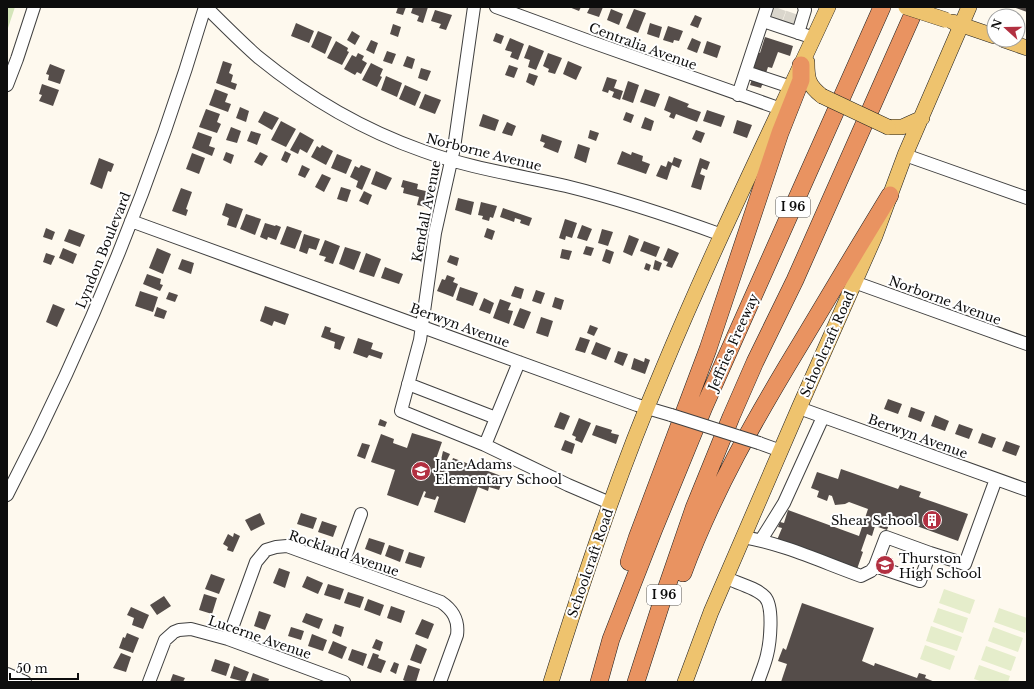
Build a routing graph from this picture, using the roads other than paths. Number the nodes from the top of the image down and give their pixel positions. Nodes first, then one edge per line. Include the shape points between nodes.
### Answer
1 (34, 7) edge
2 (206, 7) edge
3 (474, 7) edge
4 (496, 7) edge
5 (767, 7) edge
6 (804, 7) edge
7 (828, 7) edge
8 (882, 7) edge
9 (906, 7) edge
10 (916, 7) edge
11 (969, 7) edge
12 (763, 21) junction
13 (961, 24) junction
14 (785, 26) junction
15 (986, 33) edge
16 (808, 51) junction
17 (746, 72) junction
18 (7, 85) edge
19 (791, 87) junction
20 (738, 95) junction
21 (780, 109) junction
22 (922, 118) junction
23 (905, 155) junction
24 (450, 160) junction
25 (890, 195) junction
26 (1027, 198) edge
27 (131, 221) junction
28 (722, 235) junction
29 (854, 282) junction
30 (422, 326) junction
31 (1027, 344) edge
32 (518, 362) junction
33 (408, 384) junction
34 (646, 408) junction
35 (799, 408) junction
36 (823, 417) junction
37 (496, 418) junction
38 (485, 445) junction
39 (781, 451) junction
40 (996, 479) junction
41 (1027, 490) edge
42 (7, 495) edge
43 (610, 503) junction
44 (361, 514) dead end
45 (743, 537) junction
46 (761, 540) junction
47 (930, 553) junction
48 (342, 566) junction
49 (875, 566) junction
50 (726, 578) junction
51 (611, 638) junction
52 (228, 639) junction
53 (7, 674) edge
54 (25, 682) edge
55 (148, 682) edge
56 (344, 682) edge
57 (440, 682) edge
58 (551, 682) edge
59 (599, 682) edge
60 (636, 682) edge
61 (646, 682) edge
62 (685, 682) edge
63 (758, 682) edge

1 - 18 street
2 - 24 street, Norborne Avenue via 258,57 320,101 382,135
2 - 27 street, Lyndon Boulevard
3 - 24 street, Kendall Avenue
4 - 20 street, Centralia Avenue
5 - 12 street
6 - 14 street via 805,10
7 - 16 main road, Schoolcraft Road
8 - 51 highway, Jeffries Freeway / I 96 via 704,407
9 - 13 main road, bridge
10 - 60 highway, I 96 via 731,417 694,508
11 - 13 main road, Schoolcraft Road
12 - 14 street
12 - 17 street
13 - 15 main road
13 - 22 main road, Schoolcraft Road
14 - 16 street
16 - 19 main road, Schoolcraft Road
16 - 22 main road, bridge via 807,76 810,85 822,96 888,127 902,127
16 - 51 highway via 801,80 777,140 708,349 637,538 623,581
17 - 19 street
17 - 20 street
19 - 21 main road, Schoolcraft Road
20 - 21 street, Centralia Avenue
21 - 28 main road, Schoolcraft Road
22 - 23 main road, Schoolcraft Road
23 - 25 main road, Schoolcraft Road
23 - 26 street
24 - 28 street, Norborne Avenue via 609,197
24 - 30 street, Kendall Avenue via 434,240
25 - 29 main road, Schoolcraft Road
25 - 61 highway via 778,381 726,475 687,562
27 - 30 street, Berwyn Avenue
27 - 42 street, Lyndon Boulevard via 75,355
28 - 34 main road, Schoolcraft Road
29 - 31 street, Norborne Avenue
29 - 35 main road, Schoolcraft Road
30 - 32 street, Berwyn Avenue
30 - 33 street, Kendall Avenue
32 - 34 street, Berwyn Avenue
32 - 37 street
33 - 37 street
33 - 38 street, Kendall Avenue via 401,411
34 - 39 street, Berwyn Avenue, bridge
34 - 43 main road, Schoolcraft Road
35 - 36 street, Berwyn Avenue
35 - 39 main road, Schoolcraft Road
36 - 40 street, Berwyn Avenue
36 - 46 street via 784,503
37 - 38 street
38 - 43 street
39 - 45 main road, Schoolcraft Road
40 - 41 street, Berwyn Avenue
40 - 47 street via 965,564
43 - 58 main road, Schoolcraft Road
44 - 48 street
45 - 46 street
45 - 50 main road, Schoolcraft Road
46 - 49 street via 861,576 871,572
47 - 49 street via 920,581
47 - 49 street via 886,537
48 - 52 street, Rockland Avenue via 287,546 276,546 266,550 256,562
48 - 57 street, Rockland Avenue via 448,606 455,616 458,628
50 - 62 main road, Schoolcraft Road
50 - 63 street via 747,593 758,592 766,598 770,612 767,656
51 - 59 highway, Jeffries Freeway / I 96
52 - 55 street, Lucerne Avenue via 191,629 174,632 165,640
52 - 56 street, Lucerne Avenue
53 - 54 street

